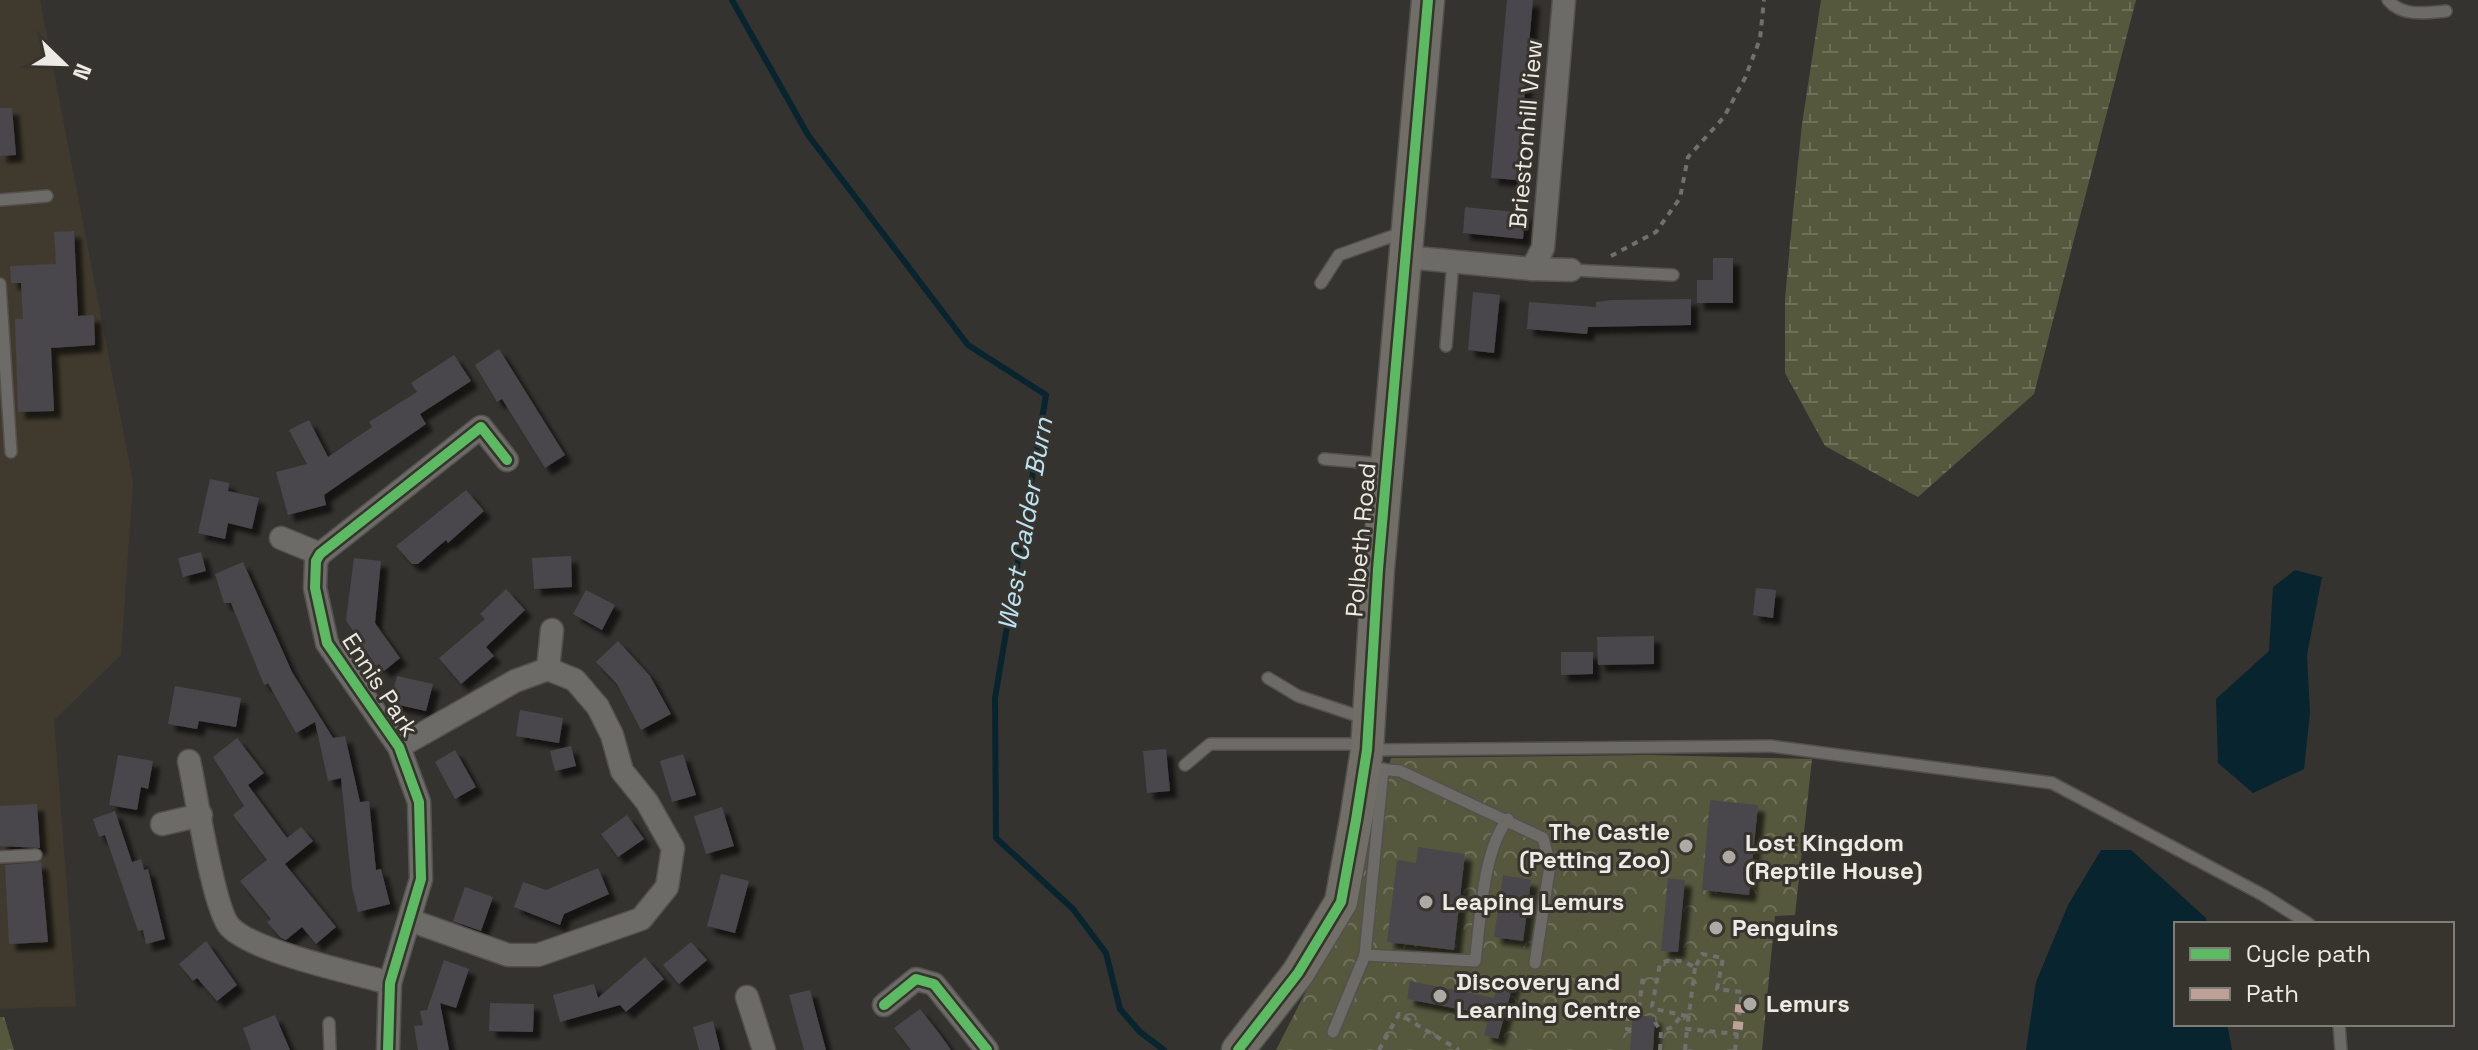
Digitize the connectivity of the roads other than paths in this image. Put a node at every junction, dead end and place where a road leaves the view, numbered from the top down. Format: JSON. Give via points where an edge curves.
{"nodes":[{"id":1,"x":1428,"y":0,"type":"edge"},
{"id":2,"x":1564,"y":0,"type":"edge"},
{"id":3,"x":2388,"y":0,"type":"edge"},
{"id":4,"x":2446,"y":11,"type":"dead end"},
{"id":5,"x":47,"y":196,"type":"dead end"},
{"id":6,"x":0,"y":200,"type":"edge"},
{"id":7,"x":1407,"y":244,"type":"junction"},
{"id":8,"x":1453,"y":262,"type":"junction"},
{"id":9,"x":1532,"y":269,"type":"junction"},
{"id":10,"x":1580,"y":271,"type":"joint"},
{"id":11,"x":1673,"y":275,"type":"dead end"},
{"id":12,"x":1321,"y":283,"type":"dead end"},
{"id":13,"x":0,"y":284,"type":"edge"},
{"id":14,"x":1446,"y":346,"type":"dead end"},
{"id":15,"x":11,"y":452,"type":"dead end"},
{"id":16,"x":1324,"y":459,"type":"dead end"},
{"id":17,"x":507,"y":460,"type":"dead end"},
{"id":18,"x":1388,"y":465,"type":"junction"},
{"id":19,"x":281,"y":538,"type":"dead end"},
{"id":20,"x":320,"y":554,"type":"junction"},
{"id":21,"x":552,"y":630,"type":"dead end"},
{"id":22,"x":548,"y":669,"type":"junction"},
{"id":23,"x":1268,"y":678,"type":"dead end"},
{"id":24,"x":399,"y":747,"type":"junction"},
{"id":25,"x":1370,"y":750,"type":"junction"},
{"id":26,"x":189,"y":761,"type":"dead end"},
{"id":27,"x":1185,"y":765,"type":"dead end"},
{"id":28,"x":201,"y":815,"type":"junction"},
{"id":29,"x":1508,"y":819,"type":"junction"},
{"id":30,"x":162,"y":824,"type":"dead end"},
{"id":31,"x":36,"y":855,"type":"dead end"},
{"id":32,"x":0,"y":857,"type":"edge"},
{"id":33,"x":412,"y":921,"type":"junction"},
{"id":34,"x":2306,"y":922,"type":"edge"},
{"id":35,"x":1365,"y":955,"type":"junction"},
{"id":36,"x":1535,"y":963,"type":"dead end"},
{"id":37,"x":390,"y":983,"type":"junction"},
{"id":38,"x":747,"y":997,"type":"dead end"},
{"id":39,"x":884,"y":1005,"type":"dead end"},
{"id":40,"x":329,"y":1023,"type":"dead end"},
{"id":41,"x":2339,"y":1026,"type":"edge"},
{"id":42,"x":1333,"y":1032,"type":"dead end"},
{"id":43,"x":330,"y":1050,"type":"edge"},
{"id":44,"x":388,"y":1050,"type":"edge"},
{"id":45,"x":764,"y":1050,"type":"edge"},
{"id":46,"x":987,"y":1050,"type":"edge"},
{"id":47,"x":1238,"y":1050,"type":"edge"},
{"id":48,"x":2341,"y":1050,"type":"edge"}],
"edges":[{"from":1,"to":7,"type":"street","name":"Polbeth Road"},
{"from":2,"to":9,"type":"street","name":"Briestonhill View","via":[[1543,248]]},
{"from":3,"to":4,"type":"lane","via":[[2415,14]]},
{"from":5,"to":6,"type":"lane"},
{"from":7,"to":8,"type":"street"},
{"from":7,"to":12,"type":"lane","via":[[1339,255]]},
{"from":7,"to":18,"type":"street","name":"Polbeth Road"},
{"from":8,"to":9,"type":"street"},
{"from":8,"to":14,"type":"lane"},
{"from":9,"to":10,"type":"street"},
{"from":10,"to":11,"type":"lane"},
{"from":13,"to":15,"type":"lane"},
{"from":16,"to":18,"type":"lane"},
{"from":17,"to":20,"type":"street","via":[[481,427]]},
{"from":18,"to":25,"type":"street","name":"Polbeth Road"},
{"from":19,"to":20,"type":"street"},
{"from":20,"to":24,"type":"street","name":"Ennis Park","via":[[315,588],[327,643]]},
{"from":21,"to":22,"type":"street"},
{"from":22,"to":24,"type":"street","name":"Ennis Park","via":[[515,681]]},
{"from":22,"to":33,"type":"street","via":[[575,680],[598,707],[622,771],[673,848],[667,887],[641,919],[538,955],[508,955]]},
{"from":23,"to":25,"type":"lane"},
{"from":24,"to":33,"type":"street","name":"Ennis Park","via":[[419,802],[421,879]]},
{"from":25,"to":27,"type":"lane","via":[[1210,744]]},
{"from":25,"to":29,"type":"lane","via":[[1400,771]]},
{"from":25,"to":34,"type":"lane","via":[[1770,746],[2052,783]]},
{"from":25,"to":35,"type":"lane"},
{"from":25,"to":47,"type":"street","name":"Polbeth Road","via":[[1341,902],[1298,973]]},
{"from":26,"to":28,"type":"street"},
{"from":28,"to":30,"type":"street"},
{"from":28,"to":37,"type":"street","via":[[218,900],[229,926],[259,944]]},
{"from":29,"to":35,"type":"lane","via":[[1491,853],[1475,961]]},
{"from":29,"to":36,"type":"lane","via":[[1543,838],[1548,851]]},
{"from":31,"to":32,"type":"lane"},
{"from":33,"to":37,"type":"street","name":"Ennis Park"},
{"from":35,"to":42,"type":"lane"},
{"from":37,"to":44,"type":"street","name":"Ennis Park"},
{"from":38,"to":45,"type":"street"},
{"from":39,"to":46,"type":"street","via":[[916,979],[934,984]]},
{"from":40,"to":43,"type":"lane"},
{"from":41,"to":48,"type":"lane"}]}
